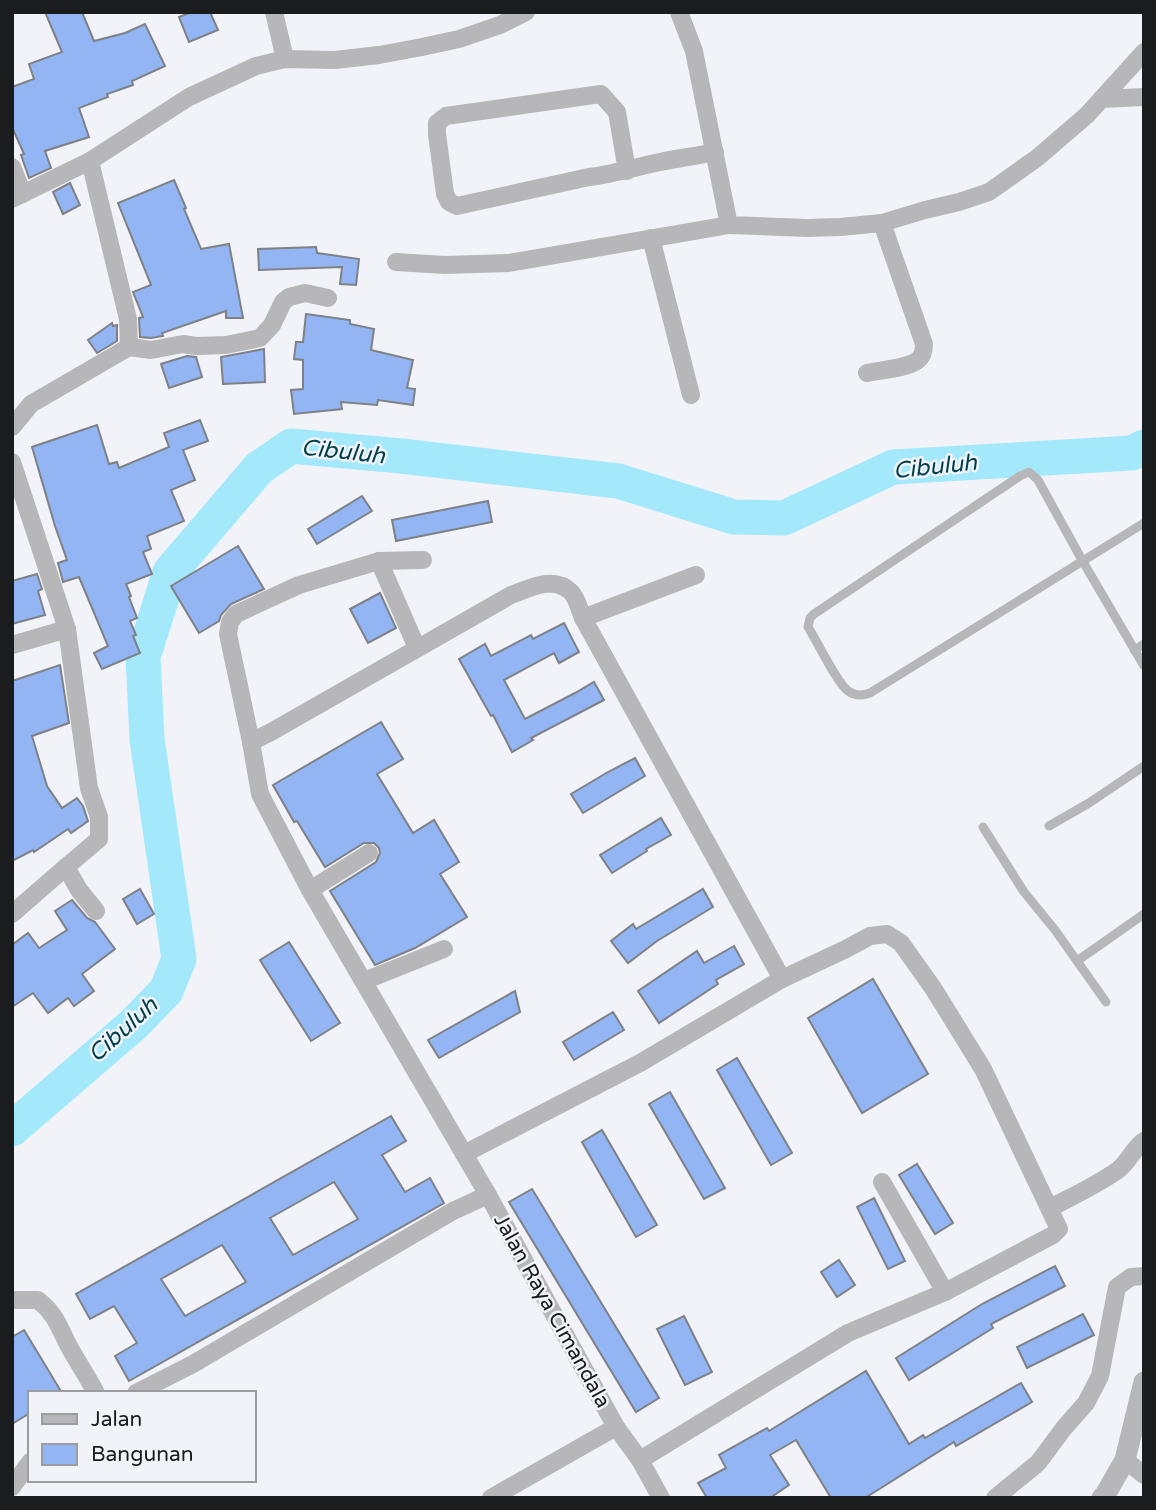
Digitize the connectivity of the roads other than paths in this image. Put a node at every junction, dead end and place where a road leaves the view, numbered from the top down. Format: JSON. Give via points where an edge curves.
{"nodes":[{"id":1,"x":274,"y":12,"type":"edge"},
{"id":2,"x":526,"y":12,"type":"edge"},
{"id":3,"x":679,"y":12,"type":"edge"},
{"id":4,"x":1144,"y":52,"type":"edge"},
{"id":5,"x":285,"y":59,"type":"junction"},
{"id":6,"x":1144,"y":97,"type":"edge"},
{"id":7,"x":1102,"y":99,"type":"junction"},
{"id":8,"x":715,"y":152,"type":"junction"},
{"id":9,"x":90,"y":161,"type":"junction"},
{"id":10,"x":12,"y":167,"type":"edge"},
{"id":11,"x":627,"y":171,"type":"junction"},
{"id":12,"x":17,"y":197,"type":"edge"},
{"id":13,"x":882,"y":223,"type":"junction"},
{"id":14,"x":729,"y":225,"type":"junction"},
{"id":15,"x":651,"y":238,"type":"junction"},
{"id":16,"x":396,"y":262,"type":"dead end"},
{"id":17,"x":328,"y":299,"type":"dead end"},
{"id":18,"x":129,"y":347,"type":"junction"},
{"id":19,"x":867,"y":373,"type":"dead end"},
{"id":20,"x":691,"y":395,"type":"dead end"},
{"id":21,"x":12,"y":428,"type":"edge"},
{"id":22,"x":12,"y":462,"type":"edge"},
{"id":23,"x":1144,"y":523,"type":"edge"},
{"id":24,"x":423,"y":559,"type":"dead end"},
{"id":25,"x":1082,"y":560,"type":"junction"},
{"id":26,"x":379,"y":561,"type":"junction"},
{"id":27,"x":696,"y":575,"type":"dead end"},
{"id":28,"x":583,"y":618,"type":"junction"},
{"id":29,"x":67,"y":629,"type":"junction"},
{"id":30,"x":1144,"y":644,"type":"edge"},
{"id":31,"x":12,"y":645,"type":"edge"},
{"id":32,"x":416,"y":648,"type":"junction"},
{"id":33,"x":1134,"y":650,"type":"junction"},
{"id":34,"x":1144,"y":666,"type":"edge"},
{"id":35,"x":251,"y":742,"type":"junction"},
{"id":36,"x":1144,"y":766,"type":"edge"},
{"id":37,"x":1049,"y":826,"type":"dead end"},
{"id":38,"x":983,"y":827,"type":"dead end"},
{"id":39,"x":369,"y":853,"type":"dead end"},
{"id":40,"x":66,"y":867,"type":"junction"},
{"id":41,"x":310,"y":890,"type":"junction"},
{"id":42,"x":96,"y":911,"type":"dead end"},
{"id":43,"x":12,"y":914,"type":"edge"},
{"id":44,"x":1144,"y":914,"type":"edge"},
{"id":45,"x":444,"y":949,"type":"dead end"},
{"id":46,"x":1077,"y":961,"type":"junction"},
{"id":47,"x":782,"y":979,"type":"junction"},
{"id":48,"x":364,"y":981,"type":"junction"},
{"id":49,"x":1106,"y":1002,"type":"dead end"},
{"id":50,"x":1144,"y":1142,"type":"edge"},
{"id":51,"x":464,"y":1154,"type":"junction"},
{"id":52,"x":882,"y":1182,"type":"dead end"},
{"id":53,"x":488,"y":1195,"type":"junction"},
{"id":54,"x":1050,"y":1208,"type":"junction"},
{"id":55,"x":1144,"y":1276,"type":"edge"},
{"id":56,"x":945,"y":1292,"type":"junction"},
{"id":57,"x":12,"y":1300,"type":"edge"},
{"id":58,"x":1144,"y":1382,"type":"edge"},
{"id":59,"x":95,"y":1391,"type":"edge"},
{"id":60,"x":140,"y":1391,"type":"edge"},
{"id":61,"x":1141,"y":1407,"type":"edge"},
{"id":62,"x":617,"y":1427,"type":"junction"},
{"id":63,"x":640,"y":1460,"type":"junction"},
{"id":64,"x":1125,"y":1460,"type":"junction"},
{"id":65,"x":28,"y":1465,"type":"edge"},
{"id":66,"x":1144,"y":1475,"type":"edge"},
{"id":67,"x":12,"y":1487,"type":"edge"},
{"id":68,"x":491,"y":1498,"type":"edge"},
{"id":69,"x":661,"y":1498,"type":"edge"},
{"id":70,"x":995,"y":1498,"type":"edge"},
{"id":71,"x":1102,"y":1498,"type":"edge"}],
"edges":[{"from":1,"to":5,"type":"street"},
{"from":2,"to":5,"type":"street","via":[[459,39],[422,47],[335,60]]},
{"from":3,"to":8,"type":"street","via":[[694,51]]},
{"from":4,"to":7,"type":"street"},
{"from":5,"to":9,"type":"street","via":[[256,66],[189,97]]},
{"from":6,"to":7,"type":"street"},
{"from":7,"to":13,"type":"street","via":[[1037,158],[989,192]]},
{"from":8,"to":11,"type":"street"},
{"from":8,"to":14,"type":"street"},
{"from":9,"to":12,"type":"street"},
{"from":9,"to":18,"type":"street","via":[[128,319]]},
{"from":10,"to":12,"type":"street"},
{"from":11,"to":11,"type":"street","via":[[457,206],[445,194],[437,123],[446,116],[601,94],[617,112]]},
{"from":13,"to":14,"type":"street","via":[[806,228]]},
{"from":13,"to":19,"type":"street","via":[[925,344],[924,352],[911,364]]},
{"from":14,"to":15,"type":"street"},
{"from":15,"to":16,"type":"street","via":[[509,263]]},
{"from":15,"to":20,"type":"street"},
{"from":17,"to":18,"type":"street","via":[[305,293],[289,297],[260,338],[226,345]]},
{"from":18,"to":21,"type":"street","via":[[30,404]]},
{"from":22,"to":29,"type":"street"},
{"from":23,"to":25,"type":"lane"},
{"from":24,"to":26,"type":"street"},
{"from":25,"to":25,"type":"lane","via":[[1038,480],[1029,472],[814,614],[808,627],[842,685],[864,695]]},
{"from":25,"to":33,"type":"lane"},
{"from":26,"to":32,"type":"street"},
{"from":26,"to":35,"type":"street","name":"Jalan Raya Cimandala","via":[[299,585],[236,614],[230,622],[228,634]]},
{"from":27,"to":28,"type":"street"},
{"from":28,"to":32,"type":"street","via":[[572,593],[558,584],[542,583]]},
{"from":28,"to":47,"type":"street"},
{"from":29,"to":31,"type":"street"},
{"from":29,"to":40,"type":"street","via":[[99,839]]},
{"from":30,"to":33,"type":"lane"},
{"from":32,"to":35,"type":"street"},
{"from":33,"to":34,"type":"lane"},
{"from":35,"to":41,"type":"street","name":"Jalan Raya Cimandala","via":[[260,794]]},
{"from":36,"to":37,"type":"lane"},
{"from":38,"to":46,"type":"lane","via":[[1024,892]]},
{"from":39,"to":41,"type":"street"},
{"from":40,"to":42,"type":"street"},
{"from":40,"to":43,"type":"street"},
{"from":41,"to":48,"type":"street","name":"Jalan Raya Cimandala"},
{"from":44,"to":46,"type":"lane"},
{"from":45,"to":48,"type":"street"},
{"from":46,"to":49,"type":"lane"},
{"from":47,"to":51,"type":"street","via":[[639,1063]]},
{"from":47,"to":54,"type":"street","via":[[870,936],[887,934],[901,943],[984,1069]]},
{"from":48,"to":51,"type":"street","name":"Jalan Raya Cimandala"},
{"from":50,"to":54,"type":"street","via":[[1121,1168]]},
{"from":51,"to":53,"type":"street","name":"Jalan Raya Cimandala"},
{"from":52,"to":56,"type":"street"},
{"from":53,"to":60,"type":"street"},
{"from":53,"to":62,"type":"street","name":"Jalan Raya Cimandala"},
{"from":54,"to":56,"type":"street","via":[[1059,1229],[1053,1235]]},
{"from":55,"to":70,"type":"street","via":[[1131,1277],[1117,1287],[1100,1376],[1086,1403],[1038,1463]]},
{"from":56,"to":63,"type":"street","via":[[848,1333]]},
{"from":57,"to":59,"type":"street","via":[[38,1300],[47,1307]]},
{"from":58,"to":61,"type":"street"},
{"from":61,"to":64,"type":"street"},
{"from":62,"to":63,"type":"street","name":"Jalan Raya Cimandala"},
{"from":62,"to":68,"type":"street","name":"Jalan Raya Cimandala"},
{"from":63,"to":69,"type":"street","name":"Jalan Raya Cimandala"},
{"from":64,"to":66,"type":"street"},
{"from":64,"to":71,"type":"street"},
{"from":65,"to":67,"type":"street"}]}
